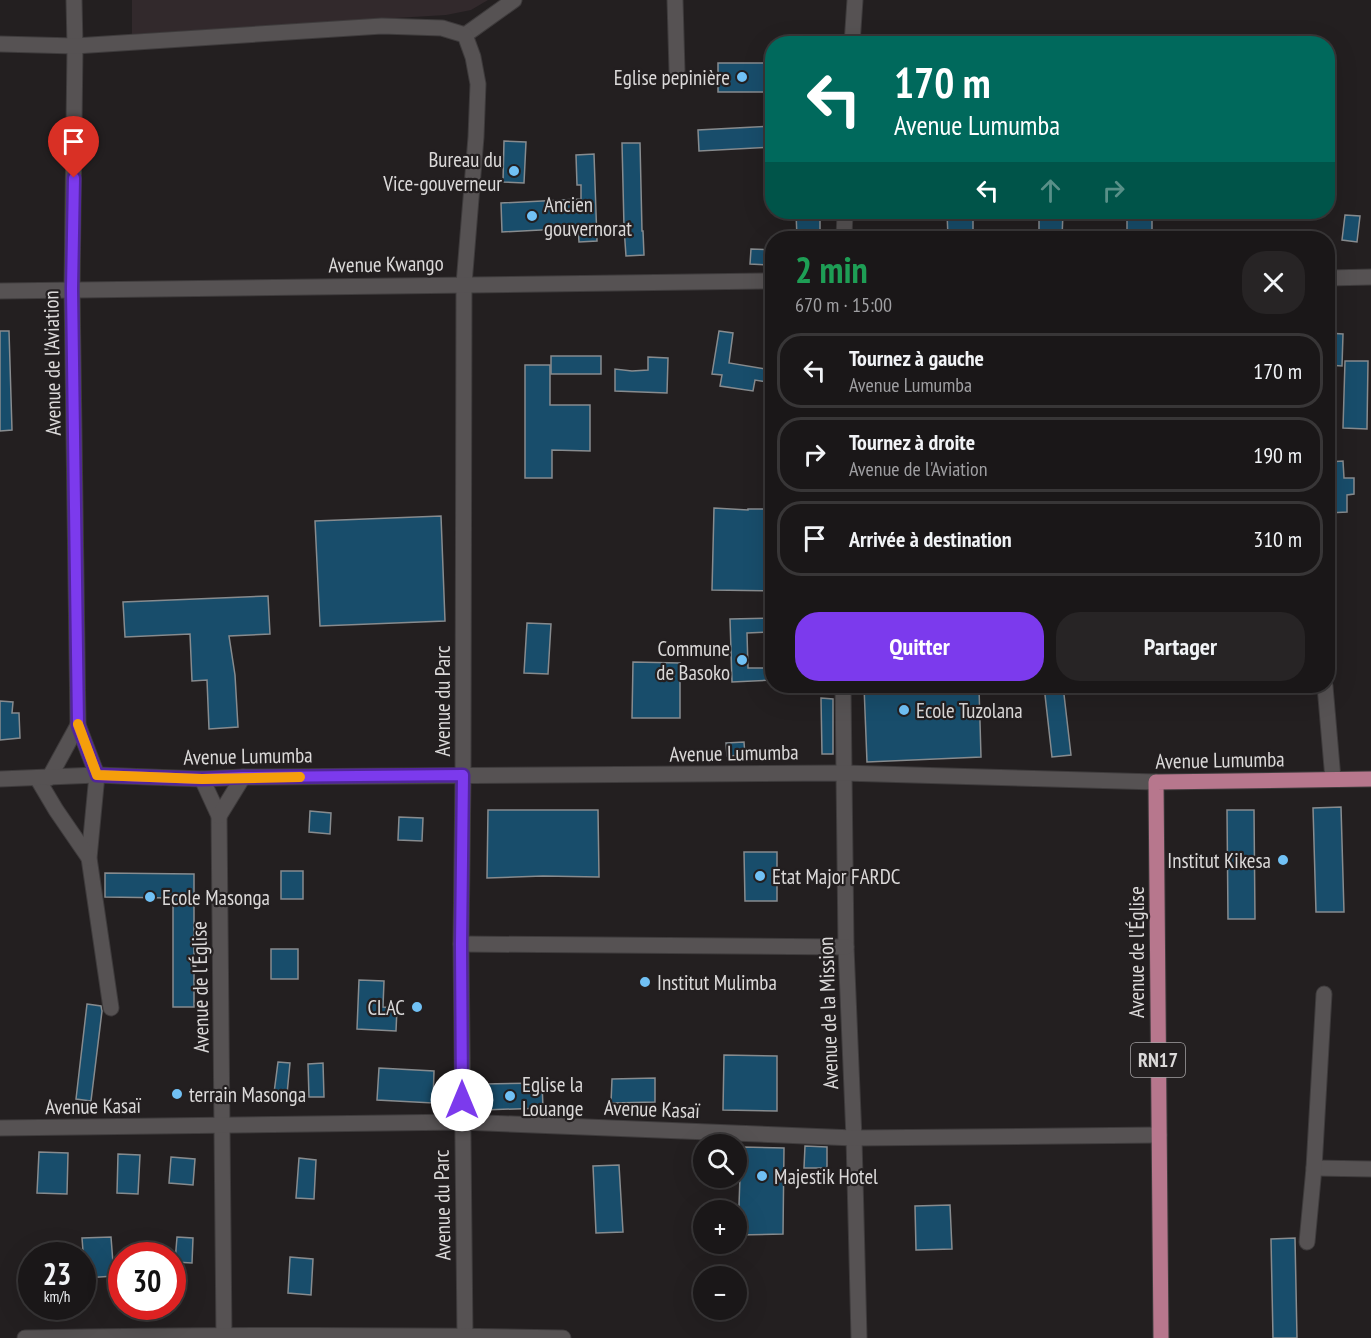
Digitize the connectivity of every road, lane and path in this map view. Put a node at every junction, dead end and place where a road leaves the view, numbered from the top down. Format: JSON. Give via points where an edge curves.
{"nodes":[{"id":1,"x":74,"y":0,"type":"edge"},
{"id":2,"x":514,"y":0,"type":"edge"},
{"id":3,"x":675,"y":0,"type":"edge"},
{"id":4,"x":855,"y":0,"type":"edge"},
{"id":5,"x":465,"y":35,"type":"junction"},
{"id":6,"x":853,"y":36,"type":"edge"},
{"id":7,"x":0,"y":44,"type":"edge"},
{"id":8,"x":75,"y":46,"type":"junction"},
{"id":9,"x":677,"y":71,"type":"dead end"},
{"id":10,"x":1371,"y":277,"type":"edge"},
{"id":11,"x":1335,"y":278,"type":"edge"},
{"id":12,"x":765,"y":281,"type":"edge"},
{"id":13,"x":464,"y":284,"type":"junction"},
{"id":14,"x":72,"y":289,"type":"junction"},
{"id":15,"x":0,"y":291,"type":"edge"},
{"id":16,"x":843,"y":693,"type":"edge"},
{"id":17,"x":1326,"y":693,"type":"edge"},
{"id":18,"x":78,"y":725,"type":"junction"},
{"id":19,"x":843,"y":773,"type":"junction"},
{"id":20,"x":97,"y":775,"type":"junction"},
{"id":21,"x":463,"y":775,"type":"junction"},
{"id":22,"x":243,"y":777,"type":"junction"},
{"id":23,"x":43,"y":778,"type":"junction"},
{"id":24,"x":0,"y":779,"type":"edge"},
{"id":25,"x":202,"y":779,"type":"junction"},
{"id":26,"x":1333,"y":779,"type":"junction"},
{"id":27,"x":1371,"y":779,"type":"edge"},
{"id":28,"x":1156,"y":782,"type":"junction"},
{"id":29,"x":219,"y":816,"type":"junction"},
{"id":30,"x":89,"y":858,"type":"junction"},
{"id":31,"x":461,"y":944,"type":"junction"},
{"id":32,"x":846,"y":947,"type":"junction"},
{"id":33,"x":1324,"y":994,"type":"dead end"},
{"id":34,"x":111,"y":1008,"type":"dead end"},
{"id":35,"x":462,"y":1122,"type":"junction"},
{"id":36,"x":222,"y":1126,"type":"junction"},
{"id":37,"x":0,"y":1128,"type":"edge"},
{"id":38,"x":1159,"y":1135,"type":"junction"},
{"id":39,"x":854,"y":1138,"type":"junction"},
{"id":40,"x":1314,"y":1168,"type":"junction"},
{"id":41,"x":1371,"y":1169,"type":"edge"},
{"id":42,"x":1307,"y":1242,"type":"dead end"},
{"id":43,"x":224,"y":1336,"type":"edge"},
{"id":44,"x":465,"y":1337,"type":"edge"},
{"id":45,"x":25,"y":1338,"type":"edge"},
{"id":46,"x":563,"y":1338,"type":"edge"},
{"id":47,"x":859,"y":1338,"type":"edge"},
{"id":48,"x":1161,"y":1338,"type":"edge"}],
"edges":[{"from":1,"to":8,"type":"street","name":"Avenue de l'Aviation"},
{"from":2,"to":5,"type":"street"},
{"from":3,"to":9,"type":"street"},
{"from":4,"to":6,"type":"street"},
{"from":5,"to":8,"type":"street","via":[[442,28],[382,26]]},
{"from":5,"to":13,"type":"street","name":"Avenue du Parc","via":[[478,84]]},
{"from":7,"to":8,"type":"street"},
{"from":8,"to":14,"type":"street","name":"Avenue de l'Aviation"},
{"from":10,"to":11,"type":"street"},
{"from":12,"to":13,"type":"street","name":"Avenue Kwango"},
{"from":13,"to":14,"type":"street","name":"Avenue Kwango"},
{"from":13,"to":21,"type":"street","name":"Avenue du Parc"},
{"from":14,"to":15,"type":"street","name":"Avenue Kwango"},
{"from":14,"to":18,"type":"street","name":"Avenue de l'Aviation"},
{"from":16,"to":19,"type":"street","name":"Avenue de la Mission"},
{"from":17,"to":26,"type":"street"},
{"from":18,"to":20,"type":"street","name":"Avenue de l'Aviation"},
{"from":18,"to":23,"type":"street","name":"Avenue de l'Aviation"},
{"from":19,"to":21,"type":"street","name":"Avenue Lumumba"},
{"from":19,"to":28,"type":"street","name":"Avenue Lumumba"},
{"from":19,"to":32,"type":"street","name":"Avenue de la Mission"},
{"from":20,"to":23,"type":"street","name":"Avenue Lumumba"},
{"from":20,"to":25,"type":"street","name":"Avenue Lumumba"},
{"from":20,"to":30,"type":"street"},
{"from":21,"to":22,"type":"street","name":"Avenue Lumumba"},
{"from":21,"to":31,"type":"street","name":"Avenue du Parc"},
{"from":22,"to":25,"type":"street","name":"Avenue Lumumba"},
{"from":22,"to":29,"type":"street"},
{"from":23,"to":24,"type":"street"},
{"from":23,"to":30,"type":"street","via":[[56,810]]},
{"from":25,"to":29,"type":"street"},
{"from":26,"to":27,"type":"main road","name":"Avenue Lumumba"},
{"from":26,"to":28,"type":"main road","name":"Avenue Lumumba"},
{"from":28,"to":38,"type":"main road","name":"Avenue de l'Église","number":"RN17"},
{"from":29,"to":36,"type":"street","name":"Avenue de l'Église"},
{"from":30,"to":34,"type":"street"},
{"from":31,"to":32,"type":"street"},
{"from":31,"to":35,"type":"street","name":"Avenue du Parc"},
{"from":32,"to":39,"type":"street","name":"Avenue de la Mission"},
{"from":33,"to":40,"type":"street"},
{"from":35,"to":36,"type":"street","name":"Avenue Kasaï"},
{"from":35,"to":39,"type":"street","name":"Avenue Kasaï"},
{"from":35,"to":44,"type":"street","name":"Avenue du Parc"},
{"from":36,"to":37,"type":"street","name":"Avenue Kasaï"},
{"from":36,"to":43,"type":"street","name":"Avenue de l'Église"},
{"from":38,"to":39,"type":"street","name":"Avenue Kasaï"},
{"from":38,"to":48,"type":"main road","name":"Avenue de l'Église","number":"RN17"},
{"from":39,"to":47,"type":"street","name":"Avenue de la Mission"},
{"from":40,"to":41,"type":"street"},
{"from":40,"to":42,"type":"street"},
{"from":43,"to":44,"type":"street"},
{"from":43,"to":45,"type":"street"},
{"from":44,"to":46,"type":"street"}]}
